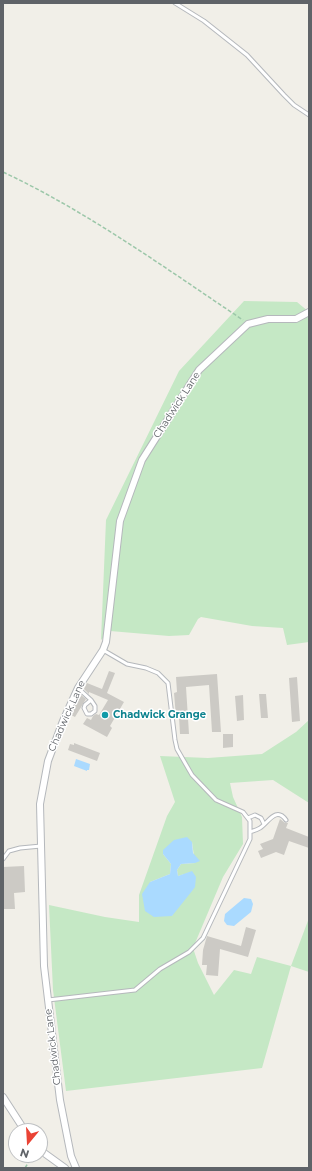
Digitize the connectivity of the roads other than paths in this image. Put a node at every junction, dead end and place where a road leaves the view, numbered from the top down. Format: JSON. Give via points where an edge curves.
{"nodes":[{"id":1,"x":176,"y":3,"type":"edge"},
{"id":2,"x":309,"y":115,"type":"edge"},
{"id":3,"x":309,"y":312,"type":"edge"},
{"id":4,"x":103,"y":650,"type":"junction"},
{"id":5,"x":78,"y":688,"type":"junction"},
{"id":6,"x":91,"y":700,"type":"junction"},
{"id":7,"x":248,"y":818,"type":"junction"},
{"id":8,"x":286,"y":820,"type":"dead end"},
{"id":9,"x":264,"y":824,"type":"junction"},
{"id":10,"x":250,"y":832,"type":"junction"},
{"id":11,"x":41,"y":846,"type":"junction"},
{"id":12,"x":3,"y":859,"type":"edge"},
{"id":13,"x":48,"y":1000,"type":"junction"},
{"id":14,"x":3,"y":1097,"type":"edge"},
{"id":15,"x":20,"y":1123,"type":"edge"},
{"id":16,"x":48,"y":1156,"type":"edge"},
{"id":17,"x":71,"y":1156,"type":"junction"},
{"id":18,"x":58,"y":1163,"type":"junction"},
{"id":19,"x":65,"y":1168,"type":"edge"},
{"id":20,"x":76,"y":1168,"type":"edge"}],
"edges":[{"from":1,"to":2,"type":"lane","via":[[204,21],[247,55],[294,105]]},
{"from":3,"to":4,"type":"street","name":"Chadwick Lane","via":[[296,319],[268,319],[248,324],[199,370],[142,460],[120,521]]},
{"from":4,"to":5,"type":"street","name":"Chadwick Lane"},
{"from":4,"to":7,"type":"lane","via":[[127,664],[158,673],[168,683],[177,749],[192,775],[216,800],[243,812]]},
{"from":5,"to":6,"type":"lane"},
{"from":5,"to":11,"type":"street","name":"Chadwick Lane","via":[[48,761],[40,804]]},
{"from":6,"to":6,"type":"lane","via":[[84,708],[87,714],[95,711]]},
{"from":7,"to":9,"type":"lane","via":[[255,815],[261,818]]},
{"from":7,"to":10,"type":"lane"},
{"from":8,"to":9,"type":"lane","via":[[279,815],[273,816]]},
{"from":9,"to":10,"type":"lane"},
{"from":10,"to":13,"type":"lane","via":[[250,839],[203,938],[189,952],[160,969],[135,990]]},
{"from":11,"to":12,"type":"lane","via":[[9,851]]},
{"from":11,"to":13,"type":"street","name":"Chadwick Lane","via":[[44,966]]},
{"from":13,"to":17,"type":"street","name":"Chadwick Lane","via":[[60,1100]]},
{"from":14,"to":15,"type":"street"},
{"from":16,"to":18,"type":"street"},
{"from":17,"to":18,"type":"street"},
{"from":17,"to":20,"type":"street","name":"Chadwick Lane"},
{"from":18,"to":19,"type":"street"}]}
